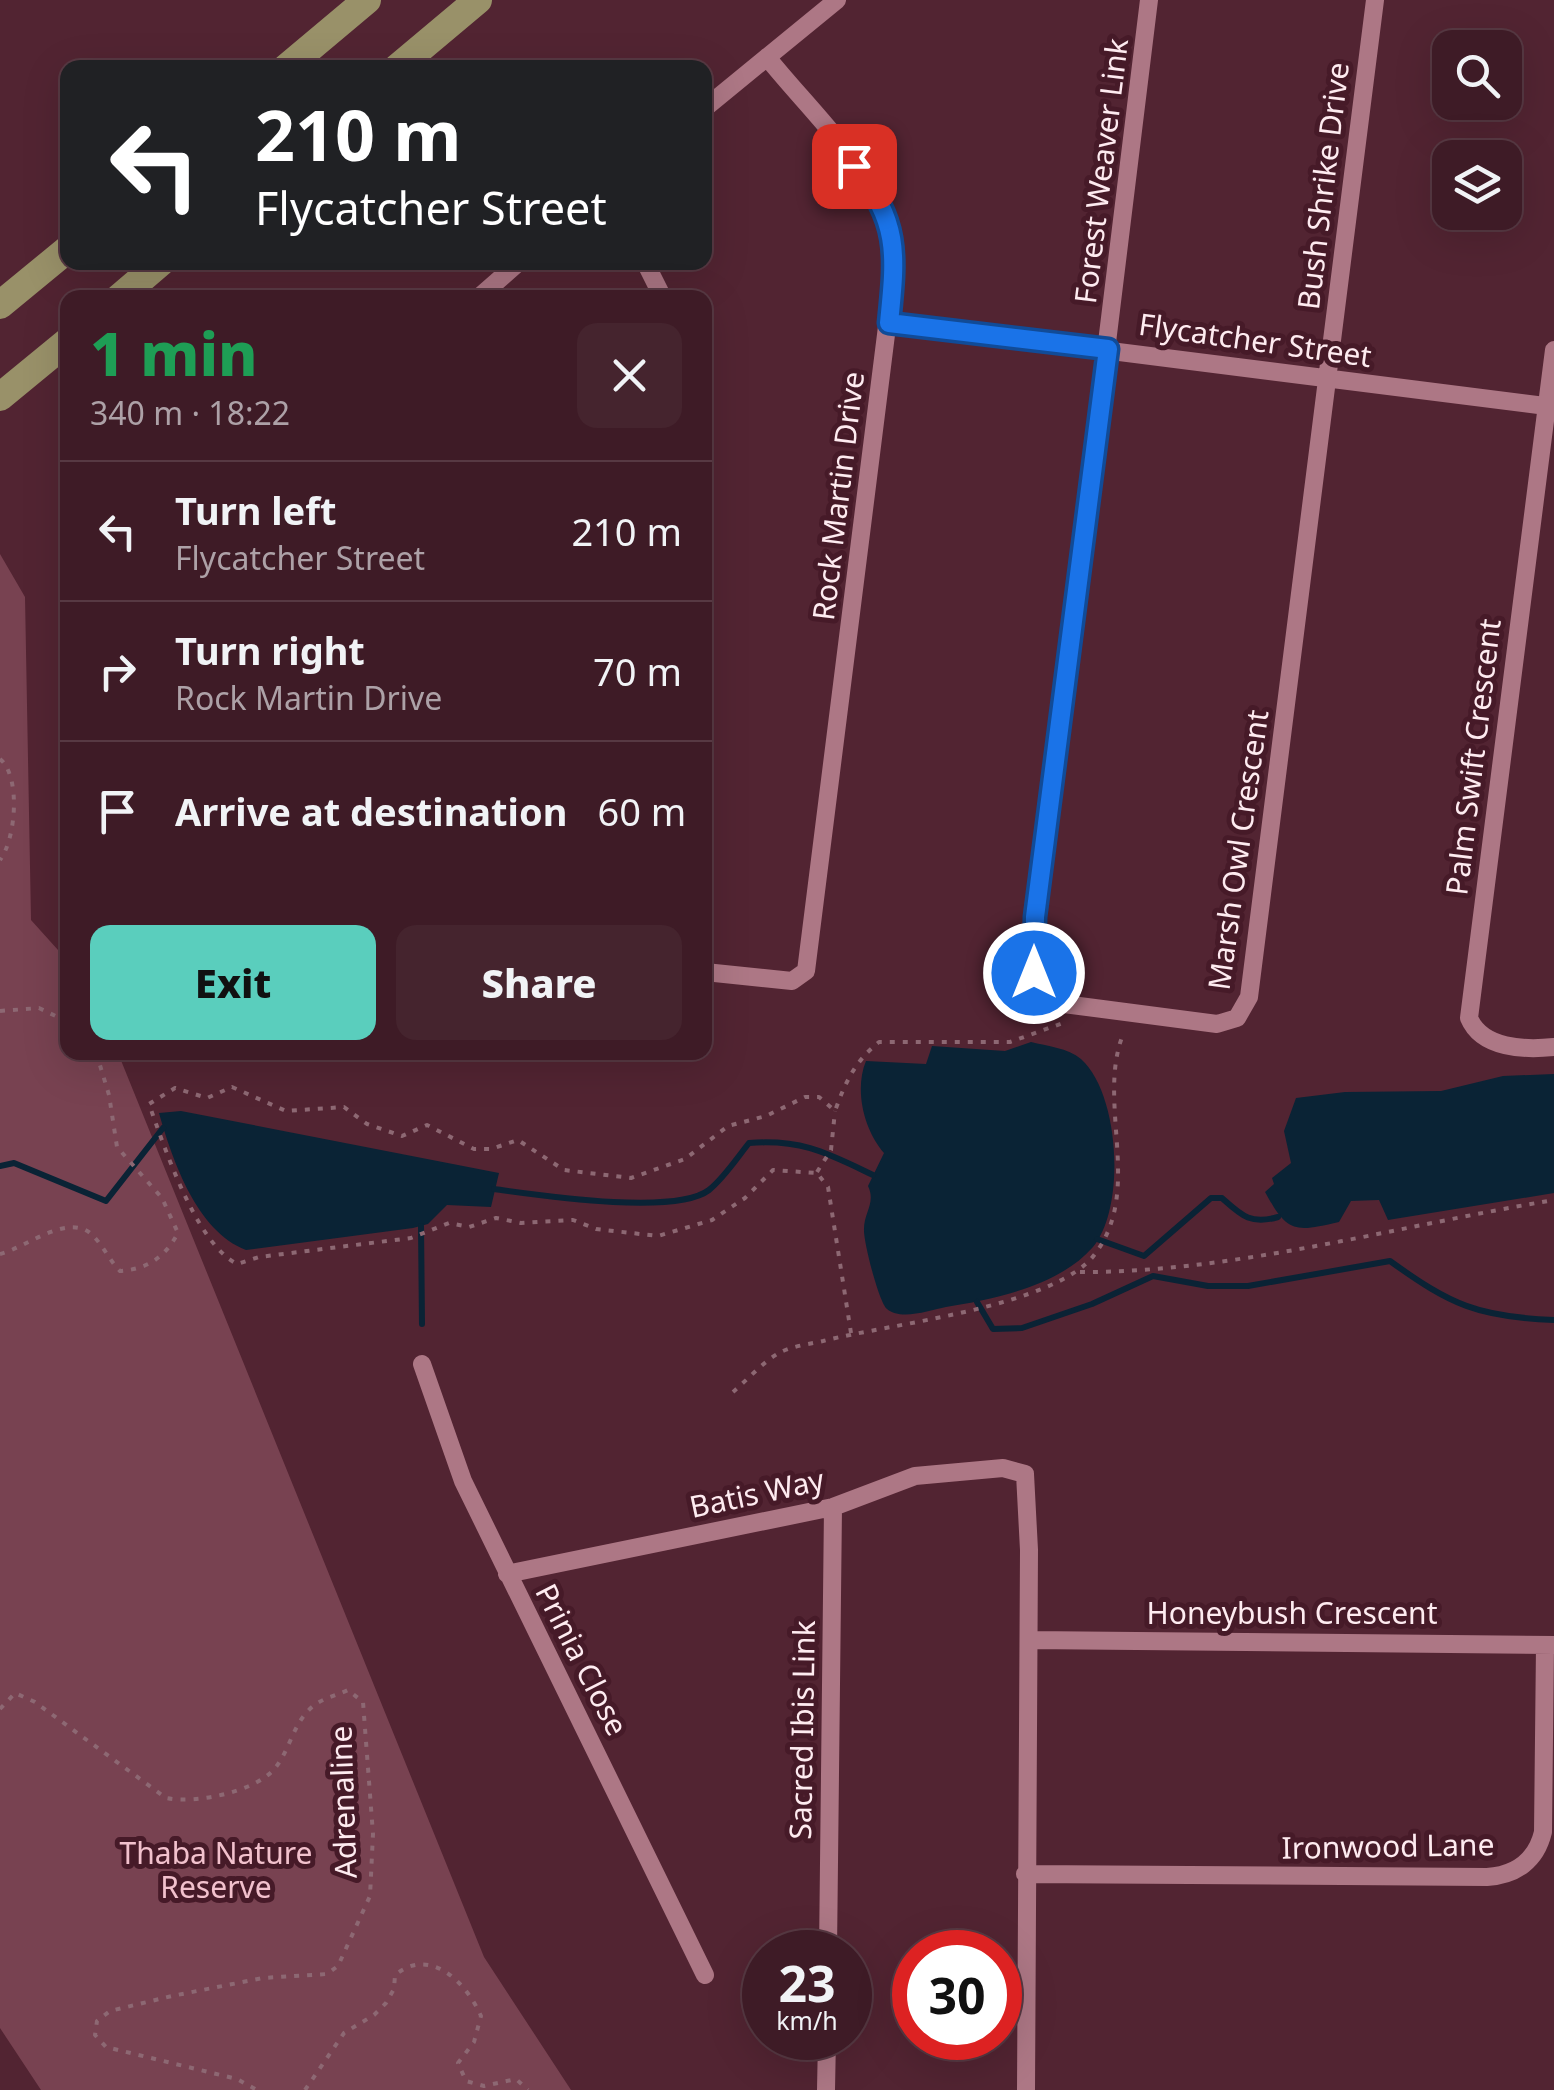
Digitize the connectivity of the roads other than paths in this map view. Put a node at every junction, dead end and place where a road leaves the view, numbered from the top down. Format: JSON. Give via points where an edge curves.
{"nodes":[{"id":1,"x":367,"y":0,"type":"edge"},
{"id":2,"x":478,"y":0,"type":"edge"},
{"id":3,"x":837,"y":0,"type":"edge"},
{"id":4,"x":1149,"y":0,"type":"edge"},
{"id":5,"x":1375,"y":0,"type":"edge"},
{"id":6,"x":767,"y":57,"type":"junction"},
{"id":7,"x":296,"y":60,"type":"edge"},
{"id":8,"x":407,"y":60,"type":"edge"},
{"id":9,"x":712,"y":102,"type":"edge"},
{"id":10,"x":60,"y":256,"type":"edge"},
{"id":11,"x":152,"y":270,"type":"edge"},
{"id":12,"x":510,"y":270,"type":"edge"},
{"id":13,"x":128,"y":290,"type":"edge"},
{"id":14,"x":487,"y":290,"type":"edge"},
{"id":15,"x":0,"y":305,"type":"edge"},
{"id":16,"x":889,"y":323,"type":"junction"},
{"id":17,"x":60,"y":347,"type":"edge"},
{"id":18,"x":1108,"y":349,"type":"junction"},
{"id":19,"x":1554,"y":350,"type":"edge"},
{"id":20,"x":1327,"y":378,"type":"junction"},
{"id":21,"x":0,"y":397,"type":"edge"},
{"id":22,"x":1550,"y":407,"type":"edge"},
{"id":23,"x":712,"y":973,"type":"edge"},
{"id":24,"x":1554,"y":1047,"type":"edge"},
{"id":25,"x":422,"y":1364,"type":"dead end"},
{"id":26,"x":832,"y":1507,"type":"junction"},
{"id":27,"x":507,"y":1574,"type":"junction"},
{"id":28,"x":1030,"y":1640,"type":"junction"},
{"id":29,"x":1549,"y":1645,"type":"edge"},
{"id":30,"x":1025,"y":1874,"type":"junction"},
{"id":31,"x":828,"y":1930,"type":"edge"},
{"id":32,"x":705,"y":1975,"type":"dead end"},
{"id":33,"x":827,"y":2060,"type":"edge"},
{"id":34,"x":826,"y":2090,"type":"edge"},
{"id":35,"x":1026,"y":2090,"type":"edge"}],
"edges":[{"from":1,"to":7,"type":"main road"},
{"from":2,"to":8,"type":"main road"},
{"from":3,"to":6,"type":"street"},
{"from":4,"to":18,"type":"street","name":"Forest Weaver Link"},
{"from":5,"to":20,"type":"street","name":"Bush Shrike Drive"},
{"from":6,"to":9,"type":"street"},
{"from":6,"to":16,"type":"street","name":"Rock Martin Drive","via":[[874,190],[890,221],[895,247]]},
{"from":10,"to":15,"type":"main road"},
{"from":11,"to":13,"type":"main road"},
{"from":12,"to":14,"type":"street"},
{"from":16,"to":18,"type":"street","name":"Flycatcher Street"},
{"from":16,"to":23,"type":"street","name":"Rock Martin Drive","via":[[808,958],[798,979]]},
{"from":17,"to":21,"type":"main road"},
{"from":18,"to":20,"type":"street","name":"Flycatcher Street"},
{"from":18,"to":20,"type":"street","name":"Marsh Owl Crescent","via":[[1032,951],[1034,973],[1046,993],[1083,1008],[1217,1024],[1245,1009]]},
{"from":19,"to":22,"type":"street","name":"Palm Swift Crescent"},
{"from":20,"to":22,"type":"street","name":"Flycatcher Street"},
{"from":22,"to":24,"type":"street","name":"Palm Swift Crescent","via":[[1470,1018],[1490,1041]]},
{"from":25,"to":27,"type":"street","name":"Prinia Close","via":[[463,1481]]},
{"from":26,"to":27,"type":"street","name":"Batis Way"},
{"from":26,"to":28,"type":"street","name":"Batis Way","via":[[915,1476],[1016,1469],[1028,1480]]},
{"from":26,"to":31,"type":"street","name":"Sacred Ibis Link"},
{"from":27,"to":32,"type":"street","name":"Prinia Close"},
{"from":28,"to":29,"type":"street","name":"Honeybush Crescent"},
{"from":28,"to":30,"type":"street"},
{"from":29,"to":30,"type":"street","name":"Ironwood Lane","via":[[1543,1832],[1532,1858],[1511,1872]]},
{"from":30,"to":35,"type":"street"},
{"from":33,"to":34,"type":"street"}]}
